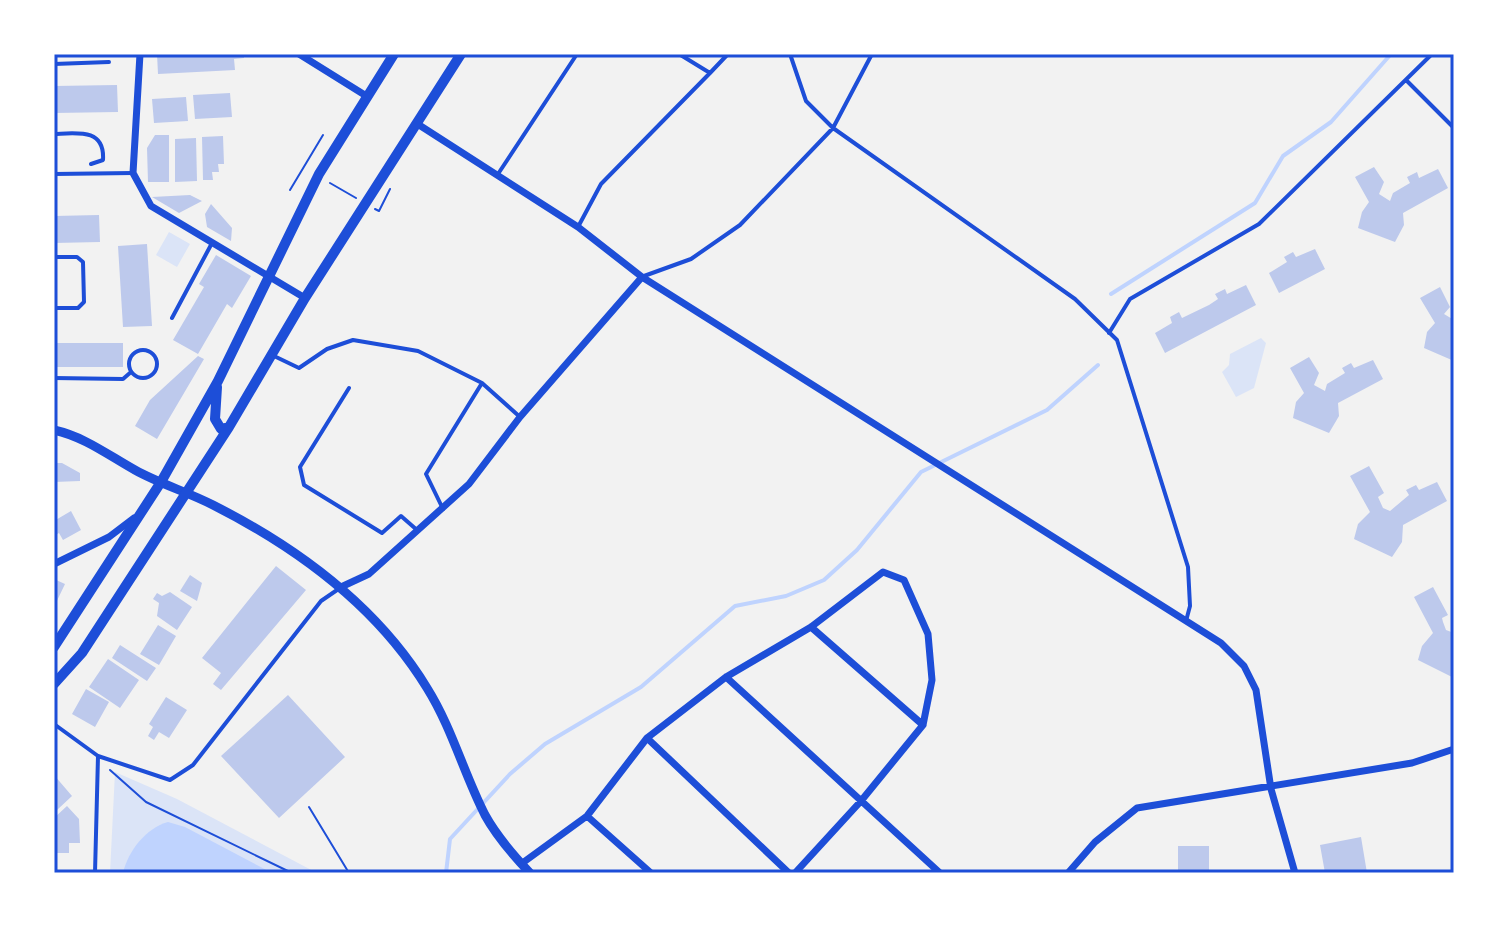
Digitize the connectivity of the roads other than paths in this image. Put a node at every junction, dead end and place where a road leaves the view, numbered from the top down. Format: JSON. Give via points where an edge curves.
{"nodes":[{"id":1,"x":140,"y":54,"type":"edge"},
{"id":2,"x":299,"y":54,"type":"edge"},
{"id":3,"x":394,"y":54,"type":"edge"},
{"id":4,"x":461,"y":54,"type":"edge"},
{"id":5,"x":577,"y":54,"type":"edge"},
{"id":6,"x":679,"y":54,"type":"edge"},
{"id":7,"x":728,"y":54,"type":"edge"},
{"id":8,"x":791,"y":54,"type":"edge"},
{"id":9,"x":872,"y":54,"type":"edge"},
{"id":10,"x":1432,"y":54,"type":"edge"},
{"id":11,"x":109,"y":62,"type":"dead end"},
{"id":12,"x":54,"y":64,"type":"edge"},
{"id":13,"x":710,"y":73,"type":"junction"},
{"id":14,"x":1406,"y":80,"type":"junction"},
{"id":15,"x":368,"y":97,"type":"junction"},
{"id":16,"x":416,"y":123,"type":"junction"},
{"id":17,"x":833,"y":128,"type":"junction"},
{"id":18,"x":1454,"y":128,"type":"edge"},
{"id":19,"x":54,"y":134,"type":"edge"},
{"id":20,"x":91,"y":164,"type":"dead end"},
{"id":21,"x":133,"y":173,"type":"junction"},
{"id":22,"x":54,"y":174,"type":"edge"},
{"id":23,"x":497,"y":176,"type":"junction"},
{"id":24,"x":578,"y":227,"type":"junction"},
{"id":25,"x":214,"y":240,"type":"junction"},
{"id":26,"x":54,"y":257,"type":"edge"},
{"id":27,"x":269,"y":276,"type":"junction"},
{"id":28,"x":642,"y":277,"type":"junction"},
{"id":29,"x":305,"y":298,"type":"junction"},
{"id":30,"x":54,"y":308,"type":"edge"},
{"id":31,"x":172,"y":318,"type":"dead end"},
{"id":32,"x":1109,"y":333,"type":"junction"},
{"id":33,"x":272,"y":355,"type":"junction"},
{"id":34,"x":131,"y":372,"type":"junction"},
{"id":35,"x":54,"y":378,"type":"edge"},
{"id":36,"x":218,"y":381,"type":"junction"},
{"id":37,"x":482,"y":383,"type":"junction"},
{"id":38,"x":349,"y":388,"type":"dead end"},
{"id":39,"x":520,"y":417,"type":"junction"},
{"id":40,"x":229,"y":427,"type":"junction"},
{"id":41,"x":54,"y":430,"type":"edge"},
{"id":42,"x":161,"y":482,"type":"junction"},
{"id":43,"x":186,"y":493,"type":"junction"},
{"id":44,"x":443,"y":509,"type":"junction"},
{"id":45,"x":143,"y":512,"type":"junction"},
{"id":46,"x":417,"y":530,"type":"junction"},
{"id":47,"x":54,"y":564,"type":"edge"},
{"id":48,"x":341,"y":587,"type":"junction"},
{"id":49,"x":1186,"y":621,"type":"junction"},
{"id":50,"x":811,"y":627,"type":"junction"},
{"id":51,"x":54,"y":647,"type":"edge"},
{"id":52,"x":726,"y":677,"type":"junction"},
{"id":53,"x":54,"y":684,"type":"edge"},
{"id":54,"x":54,"y":724,"type":"edge"},
{"id":55,"x":923,"y":725,"type":"junction"},
{"id":56,"x":647,"y":738,"type":"junction"},
{"id":57,"x":1454,"y":749,"type":"edge"},
{"id":58,"x":98,"y":756,"type":"junction"},
{"id":59,"x":1271,"y":789,"type":"junction"},
{"id":60,"x":861,"y":801,"type":"junction"},
{"id":61,"x":587,"y":816,"type":"junction"},
{"id":62,"x":521,"y":864,"type":"junction"},
{"id":63,"x":95,"y":873,"type":"edge"},
{"id":64,"x":530,"y":873,"type":"edge"},
{"id":65,"x":651,"y":873,"type":"edge"},
{"id":66,"x":792,"y":873,"type":"edge"},
{"id":67,"x":940,"y":873,"type":"edge"},
{"id":68,"x":1068,"y":873,"type":"edge"},
{"id":69,"x":1295,"y":873,"type":"edge"}],
"edges":[{"from":1,"to":21,"type":"street"},
{"from":2,"to":15,"type":"street"},
{"from":3,"to":15,"type":"main road"},
{"from":4,"to":16,"type":"main road"},
{"from":5,"to":23,"type":"lane"},
{"from":6,"to":13,"type":"lane"},
{"from":7,"to":13,"type":"lane"},
{"from":8,"to":17,"type":"lane","via":[[806,101]]},
{"from":9,"to":17,"type":"lane"},
{"from":10,"to":14,"type":"lane"},
{"from":11,"to":12,"type":"lane"},
{"from":13,"to":24,"type":"lane","via":[[601,184]]},
{"from":14,"to":18,"type":"lane"},
{"from":14,"to":32,"type":"lane","via":[[1259,224],[1130,299]]},
{"from":15,"to":27,"type":"main road","via":[[319,174]]},
{"from":16,"to":23,"type":"street"},
{"from":16,"to":29,"type":"main road"},
{"from":17,"to":28,"type":"lane","via":[[740,225],[691,259]]},
{"from":17,"to":32,"type":"lane","via":[[1075,299]]},
{"from":19,"to":20,"type":"lane","via":[[88,132],[97,137],[103,160]]},
{"from":21,"to":22,"type":"lane"},
{"from":21,"to":25,"type":"street","via":[[151,206]]},
{"from":23,"to":24,"type":"street"},
{"from":24,"to":28,"type":"street"},
{"from":25,"to":27,"type":"street"},
{"from":25,"to":31,"type":"lane"},
{"from":26,"to":30,"type":"lane","via":[[83,262],[84,302],[78,308]]},
{"from":27,"to":29,"type":"street"},
{"from":27,"to":36,"type":"main road"},
{"from":28,"to":39,"type":"street"},
{"from":28,"to":49,"type":"street"},
{"from":29,"to":33,"type":"main road"},
{"from":32,"to":49,"type":"lane","via":[[1117,340],[1188,567]]},
{"from":33,"to":37,"type":"lane","via":[[299,368],[353,340],[418,351]]},
{"from":33,"to":40,"type":"main road"},
{"from":34,"to":34,"type":"lane","via":[[143,378],[151,375],[154,355],[136,351],[130,358]]},
{"from":34,"to":35,"type":"lane","via":[[123,379]]},
{"from":36,"to":40,"type":"main road","via":[[215,419],[221,429]]},
{"from":36,"to":42,"type":"main road"},
{"from":37,"to":39,"type":"lane"},
{"from":37,"to":44,"type":"lane","via":[[426,474]]},
{"from":38,"to":46,"type":"lane","via":[[300,467],[304,485],[382,533],[401,516]]},
{"from":39,"to":44,"type":"street"},
{"from":40,"to":43,"type":"main road"},
{"from":41,"to":42,"type":"street","via":[[101,448]]},
{"from":42,"to":43,"type":"street"},
{"from":42,"to":45,"type":"main road"},
{"from":43,"to":48,"type":"street","via":[[280,542]]},
{"from":43,"to":53,"type":"main road","via":[[82,653]]},
{"from":44,"to":46,"type":"street"},
{"from":45,"to":47,"type":"street","via":[[109,537]]},
{"from":45,"to":51,"type":"main road"},
{"from":46,"to":48,"type":"street","via":[[369,574]]},
{"from":48,"to":58,"type":"lane","via":[[318,605],[193,765],[170,780]]},
{"from":48,"to":62,"type":"street","via":[[389,634],[429,690],[485,815]]},
{"from":49,"to":59,"type":"street","via":[[1221,643],[1244,666],[1256,690]]},
{"from":50,"to":52,"type":"street"},
{"from":50,"to":55,"type":"street"},
{"from":50,"to":55,"type":"street","via":[[883,572],[904,580],[928,634],[932,680]]},
{"from":52,"to":56,"type":"street"},
{"from":52,"to":60,"type":"street"},
{"from":54,"to":58,"type":"lane"},
{"from":55,"to":60,"type":"street"},
{"from":56,"to":61,"type":"street"},
{"from":56,"to":66,"type":"street"},
{"from":57,"to":59,"type":"street","via":[[1412,763]]},
{"from":58,"to":63,"type":"lane"},
{"from":59,"to":68,"type":"street","via":[[1137,808],[1095,842]]},
{"from":59,"to":69,"type":"street"},
{"from":60,"to":66,"type":"street"},
{"from":60,"to":67,"type":"street"},
{"from":61,"to":62,"type":"street"},
{"from":61,"to":65,"type":"street"},
{"from":62,"to":64,"type":"street"}]}
